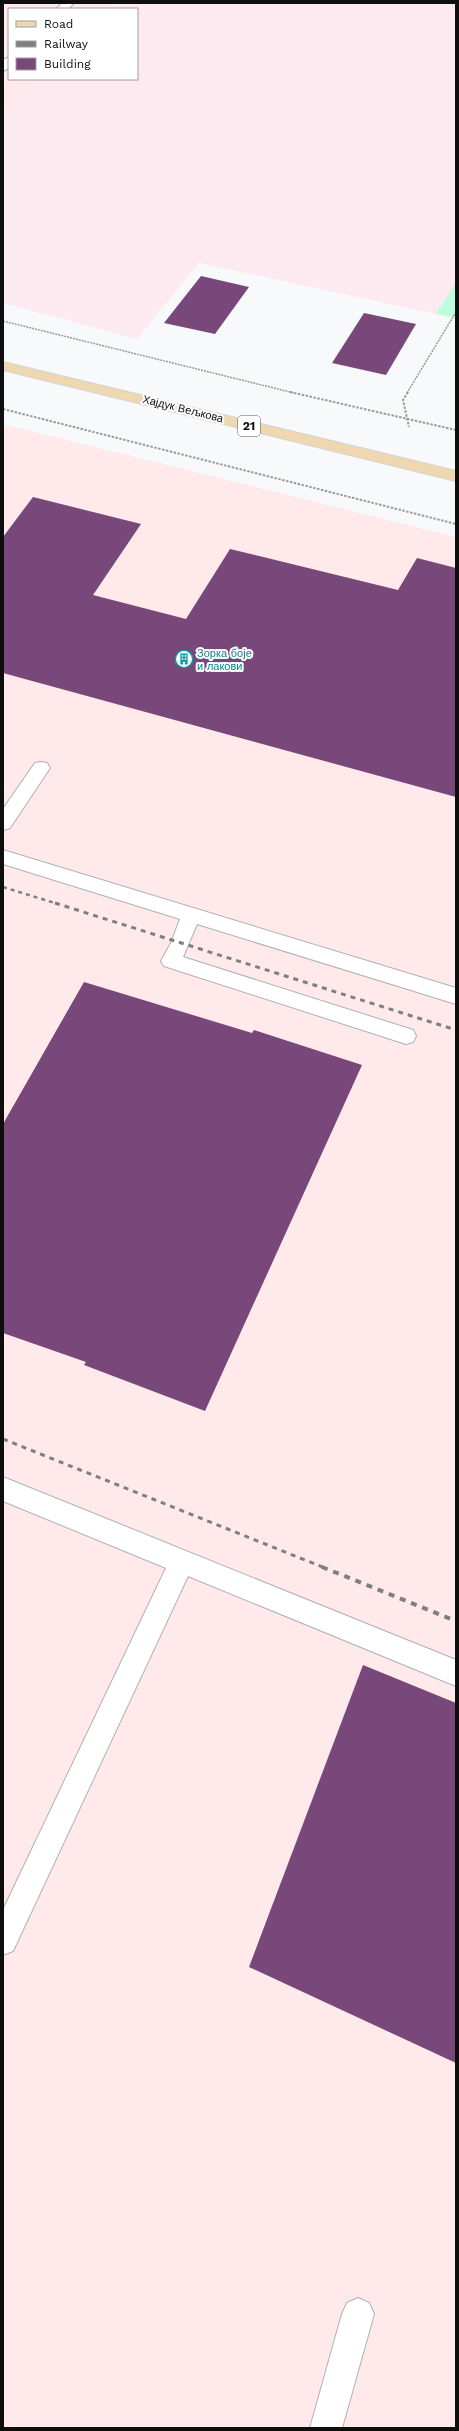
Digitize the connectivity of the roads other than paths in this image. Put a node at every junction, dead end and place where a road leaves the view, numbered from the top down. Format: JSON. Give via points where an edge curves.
{"nodes":[{"id":1,"x":3,"y":366,"type":"edge"},
{"id":2,"x":456,"y":476,"type":"edge"},
{"id":3,"x":41,"y":768,"type":"dead end"},
{"id":4,"x":3,"y":823,"type":"edge"},
{"id":5,"x":3,"y":857,"type":"edge"},
{"id":6,"x":191,"y":914,"type":"junction"},
{"id":7,"x":456,"y":996,"type":"edge"},
{"id":8,"x":406,"y":1036,"type":"dead end"},
{"id":9,"x":3,"y":1488,"type":"edge"},
{"id":10,"x":182,"y":1562,"type":"junction"},
{"id":11,"x":456,"y":1673,"type":"edge"},
{"id":12,"x":3,"y":1942,"type":"edge"},
{"id":13,"x":358,"y":2314,"type":"dead end"},
{"id":14,"x":326,"y":2428,"type":"edge"}],
"edges":[{"from":1,"to":2,"type":"main road","name":"Хајдук Вељкова","number":"21"},
{"from":3,"to":4,"type":"lane"},
{"from":5,"to":6,"type":"lane"},
{"from":6,"to":7,"type":"lane"},
{"from":6,"to":8,"type":"lane","via":[[181,943],[171,961]]},
{"from":9,"to":10,"type":"lane"},
{"from":10,"to":11,"type":"lane"},
{"from":10,"to":12,"type":"lane"},
{"from":13,"to":14,"type":"lane"}]}
